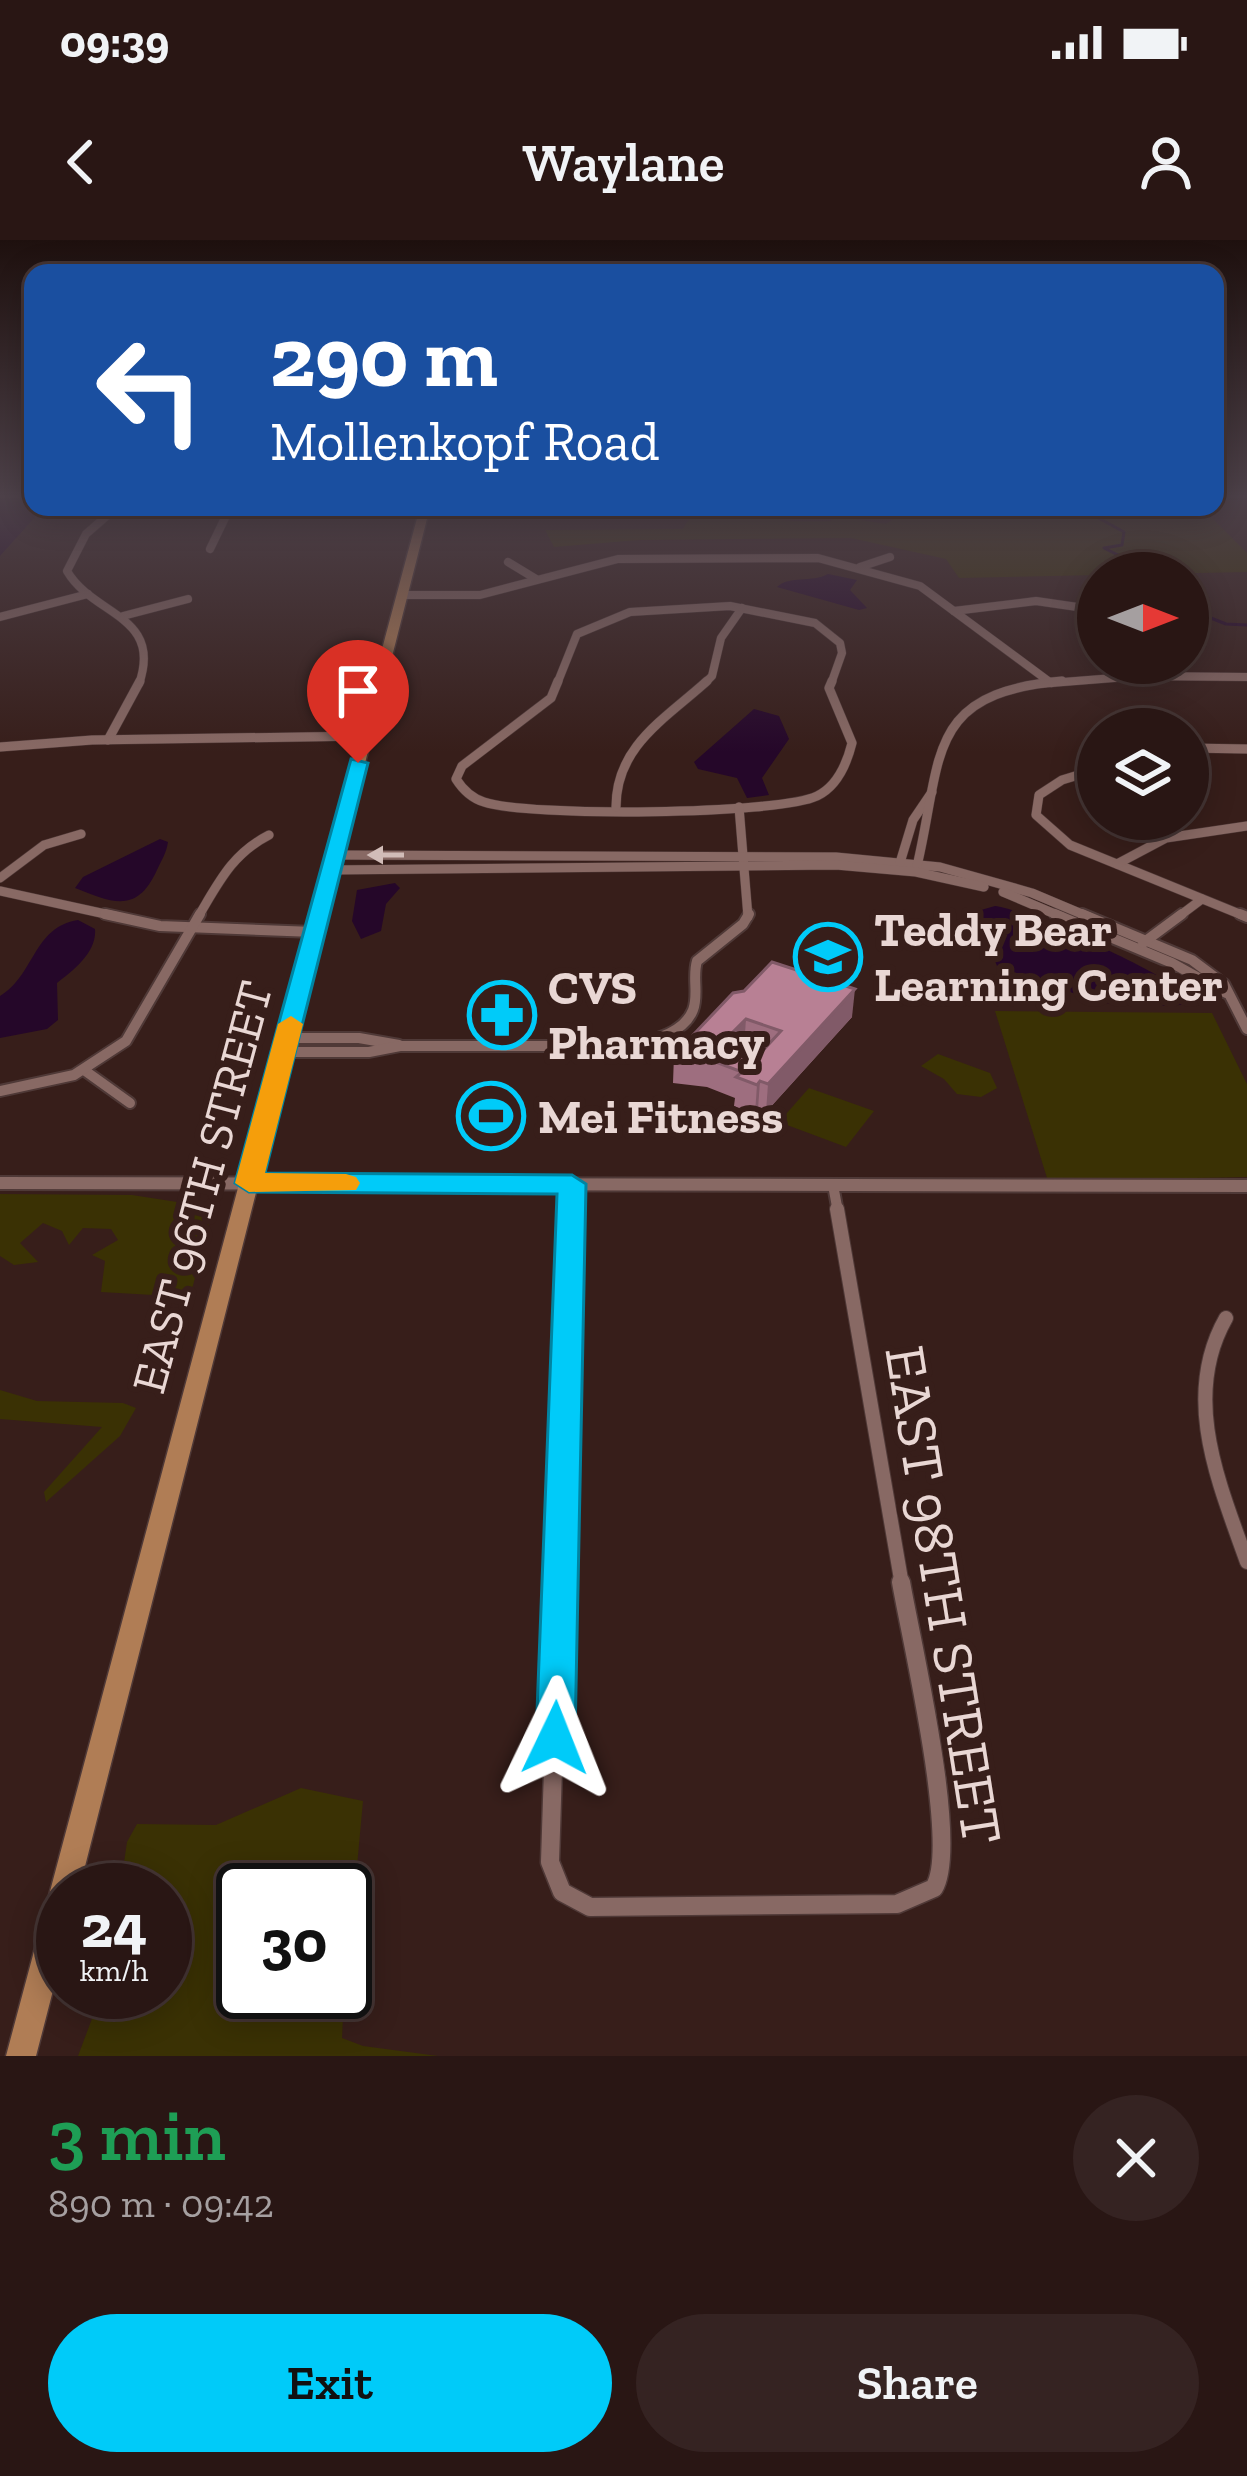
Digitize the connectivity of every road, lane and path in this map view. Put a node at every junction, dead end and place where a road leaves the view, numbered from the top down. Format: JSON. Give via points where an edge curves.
{"nodes":[{"id":1,"x":74,"y":583,"type":"edge"},
{"id":2,"x":405,"y":583,"type":"edge"},
{"id":3,"x":522,"y":583,"type":"edge"},
{"id":4,"x":913,"y":583,"type":"edge"},
{"id":5,"x":88,"y":594,"type":"junction"},
{"id":6,"x":401,"y":598,"type":"junction"},
{"id":7,"x":188,"y":599,"type":"dead end"},
{"id":8,"x":1077,"y":607,"type":"edge"},
{"id":9,"x":742,"y":608,"type":"junction"},
{"id":10,"x":955,"y":611,"type":"junction"},
{"id":11,"x":123,"y":616,"type":"junction"},
{"id":12,"x":0,"y":617,"type":"edge"},
{"id":13,"x":1247,"y":677,"type":"edge"},
{"id":14,"x":1051,"y":683,"type":"junction"},
{"id":15,"x":364,"y":739,"type":"junction"},
{"id":16,"x":109,"y":740,"type":"junction"},
{"id":17,"x":0,"y":747,"type":"edge"},
{"id":18,"x":1209,"y":748,"type":"edge"},
{"id":19,"x":1247,"y":749,"type":"edge"},
{"id":20,"x":1077,"y":777,"type":"edge"},
{"id":21,"x":932,"y":793,"type":"junction"},
{"id":22,"x":616,"y":807,"type":"junction"},
{"id":23,"x":739,"y":807,"type":"junction"},
{"id":24,"x":1247,"y":826,"type":"edge"},
{"id":25,"x":81,"y":834,"type":"dead end"},
{"id":26,"x":269,"y":835,"type":"dead end"},
{"id":27,"x":746,"y":861,"type":"junction"},
{"id":28,"x":332,"y":863,"type":"junction"},
{"id":29,"x":1117,"y":864,"type":"junction"},
{"id":30,"x":899,"y":866,"type":"junction"},
{"id":31,"x":917,"y":868,"type":"junction"},
{"id":32,"x":0,"y":878,"type":"edge"},
{"id":33,"x":0,"y":891,"type":"edge"},
{"id":34,"x":1202,"y":899,"type":"junction"},
{"id":35,"x":1247,"y":917,"type":"edge"},
{"id":36,"x":195,"y":929,"type":"junction"},
{"id":37,"x":314,"y":932,"type":"junction"},
{"id":38,"x":1142,"y":944,"type":"junction"},
{"id":39,"x":1247,"y":1029,"type":"edge"},
{"id":40,"x":285,"y":1045,"type":"junction"},
{"id":41,"x":84,"y":1070,"type":"junction"},
{"id":42,"x":0,"y":1091,"type":"edge"},
{"id":43,"x":130,"y":1102,"type":"dead end"},
{"id":44,"x":0,"y":1183,"type":"edge"},
{"id":45,"x":249,"y":1183,"type":"junction"},
{"id":46,"x":572,"y":1184,"type":"junction"},
{"id":47,"x":832,"y":1185,"type":"junction"},
{"id":48,"x":1247,"y":1186,"type":"edge"},
{"id":49,"x":1226,"y":1318,"type":"dead end"},
{"id":50,"x":1242,"y":1535,"type":"edge"},
{"id":51,"x":1247,"y":1562,"type":"edge"},
{"id":52,"x":72,"y":1863,"type":"edge"},
{"id":53,"x":36,"y":1999,"type":"edge"},
{"id":54,"x":21,"y":2056,"type":"edge"}],
"edges":[{"from":1,"to":5,"type":"street"},
{"from":2,"to":6,"type":"main road","name":"EAST 96TH STREET"},
{"from":3,"to":6,"type":"street","via":[[459,598]]},
{"from":4,"to":10,"type":"street"},
{"from":5,"to":11,"type":"street"},
{"from":5,"to":12,"type":"street"},
{"from":6,"to":15,"type":"main road","name":"EAST 96TH STREET"},
{"from":7,"to":11,"type":"street"},
{"from":8,"to":10,"type":"street","via":[[1025,601]]},
{"from":9,"to":22,"type":"street","via":[[721,638],[712,676],[627,754]]},
{"from":9,"to":22,"type":"street","via":[[653,609],[589,626],[571,641],[551,698],[456,779],[471,797],[494,805]]},
{"from":9,"to":23,"type":"street","via":[[804,620],[836,636],[842,653],[830,692],[852,743],[820,796]]},
{"from":10,"to":14,"type":"street"},
{"from":11,"to":16,"type":"street","via":[[142,635],[148,658]]},
{"from":13,"to":14,"type":"street"},
{"from":14,"to":21,"type":"street","via":[[998,693],[961,711]]},
{"from":15,"to":16,"type":"street"},
{"from":15,"to":28,"type":"main road","name":"EAST 96TH STREET"},
{"from":16,"to":17,"type":"street"},
{"from":18,"to":19,"type":"street"},
{"from":20,"to":29,"type":"street","via":[[1045,790],[1036,815],[1057,838]]},
{"from":21,"to":30,"type":"street","via":[[913,820]]},
{"from":21,"to":31,"type":"street"},
{"from":22,"to":23,"type":"street"},
{"from":23,"to":27,"type":"street"},
{"from":24,"to":29,"type":"street","via":[[1166,838]]},
{"from":25,"to":32,"type":"street","via":[[40,847]]},
{"from":26,"to":36,"type":"street","via":[[236,855]]},
{"from":27,"to":28,"type":"street"},
{"from":27,"to":30,"type":"street"},
{"from":27,"to":40,"type":"street","via":[[746,923],[700,957],[693,1010],[672,1032],[614,1046],[369,1052]]},
{"from":28,"to":37,"type":"main road","name":"EAST 96TH STREET"},
{"from":29,"to":34,"type":"street"},
{"from":30,"to":31,"type":"street"},
{"from":31,"to":38,"type":"street"},
{"from":33,"to":36,"type":"street"},
{"from":34,"to":35,"type":"street"},
{"from":34,"to":38,"type":"street"},
{"from":36,"to":37,"type":"street"},
{"from":36,"to":41,"type":"street","via":[[134,1031]]},
{"from":37,"to":40,"type":"main road","name":"EAST 96TH STREET"},
{"from":38,"to":39,"type":"street","via":[[1226,993]]},
{"from":40,"to":45,"type":"main road","name":"EAST 96TH STREET"},
{"from":41,"to":42,"type":"street"},
{"from":41,"to":43,"type":"street"},
{"from":44,"to":45,"type":"street"},
{"from":45,"to":46,"type":"street"},
{"from":45,"to":52,"type":"main road","name":"EAST 96TH STREET"},
{"from":46,"to":47,"type":"street"},
{"from":46,"to":47,"type":"street","name":"EAST 98TH STREET","via":[[552,1875],[570,1901],[590,1907],[897,1904],[926,1897],[942,1876],[943,1827]]},
{"from":47,"to":48,"type":"street"},
{"from":49,"to":50,"type":"street","via":[[1209,1346],[1205,1423]]},
{"from":50,"to":51,"type":"street"},
{"from":53,"to":54,"type":"main road","name":"EAST 96TH STREET"}]}
